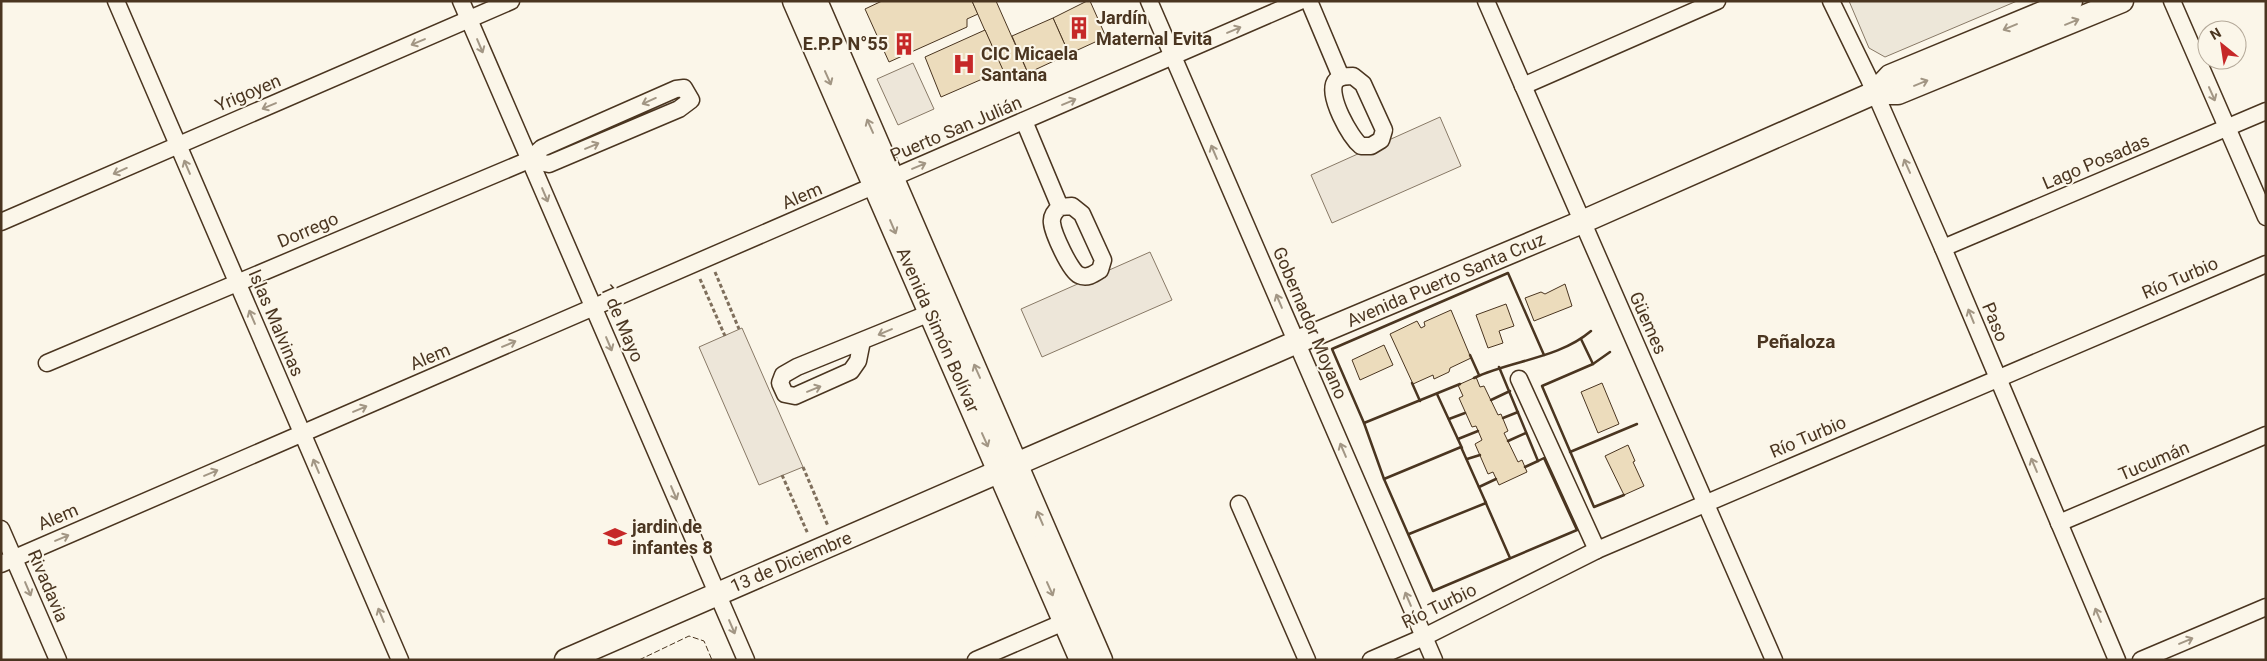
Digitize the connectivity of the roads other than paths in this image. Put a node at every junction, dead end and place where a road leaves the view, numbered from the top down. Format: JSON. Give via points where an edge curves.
{"nodes":[{"id":1,"x":116,"y":1,"type":"edge"},
{"id":2,"x":461,"y":1,"type":"edge"},
{"id":3,"x":511,"y":1,"type":"edge"},
{"id":4,"x":794,"y":1,"type":"edge"},
{"id":5,"x":816,"y":1,"type":"edge"},
{"id":6,"x":1149,"y":1,"type":"edge"},
{"id":7,"x":1300,"y":1,"type":"edge"},
{"id":8,"x":1309,"y":1,"type":"edge"},
{"id":9,"x":1486,"y":1,"type":"edge"},
{"id":10,"x":1717,"y":1,"type":"edge"},
{"id":11,"x":1831,"y":1,"type":"edge"},
{"id":12,"x":2071,"y":1,"type":"edge"},
{"id":13,"x":2122,"y":1,"type":"edge"},
{"id":14,"x":2172,"y":1,"type":"edge"},
{"id":15,"x":469,"y":20,"type":"junction"},
{"id":16,"x":1173,"y":56,"type":"junction"},
{"id":17,"x":1341,"y":77,"type":"dead end"},
{"id":18,"x":1522,"y":86,"type":"junction"},
{"id":19,"x":1874,"y":93,"type":"junction"},
{"id":20,"x":2266,"y":111,"type":"edge"},
{"id":21,"x":1024,"y":121,"type":"junction"},
{"id":22,"x":2227,"y":128,"type":"junction"},
{"id":23,"x":178,"y":146,"type":"junction"},
{"id":24,"x":530,"y":160,"type":"junction"},
{"id":25,"x":884,"y":182,"type":"junction"},
{"id":26,"x":1060,"y":207,"type":"dead end"},
{"id":27,"x":2266,"y":217,"type":"edge"},
{"id":28,"x":1,"y":222,"type":"edge"},
{"id":29,"x":1582,"y":222,"type":"junction"},
{"id":30,"x":1943,"y":248,"type":"junction"},
{"id":31,"x":2266,"y":264,"type":"edge"},
{"id":32,"x":237,"y":282,"type":"junction"},
{"id":33,"x":593,"y":307,"type":"junction"},
{"id":34,"x":930,"y":313,"type":"junction"},
{"id":35,"x":862,"y":341,"type":"junction"},
{"id":36,"x":1297,"y":342,"type":"junction"},
{"id":37,"x":47,"y":363,"type":"dead end"},
{"id":38,"x":1996,"y":378,"type":"junction"},
{"id":39,"x":1519,"y":379,"type":"dead end"},
{"id":40,"x":302,"y":434,"type":"junction"},
{"id":41,"x":2266,"y":435,"type":"edge"},
{"id":42,"x":1008,"y":468,"type":"junction"},
{"id":43,"x":1705,"y":503,"type":"junction"},
{"id":44,"x":1239,"y":504,"type":"dead end"},
{"id":45,"x":2059,"y":523,"type":"junction"},
{"id":46,"x":1,"y":528,"type":"edge"},
{"id":47,"x":1597,"y":550,"type":"junction"},
{"id":48,"x":8,"y":561,"type":"edge"},
{"id":49,"x":718,"y":594,"type":"junction"},
{"id":50,"x":2266,"y":607,"type":"edge"},
{"id":51,"x":1064,"y":622,"type":"junction"},
{"id":52,"x":1424,"y":637,"type":"junction"},
{"id":53,"x":1771,"y":659,"type":"edge"},
{"id":54,"x":58,"y":660,"type":"edge"},
{"id":55,"x":400,"y":660,"type":"edge"},
{"id":56,"x":566,"y":660,"type":"edge"},
{"id":57,"x":746,"y":660,"type":"edge"},
{"id":58,"x":976,"y":660,"type":"edge"},
{"id":59,"x":1081,"y":660,"type":"edge"},
{"id":60,"x":1101,"y":660,"type":"edge"},
{"id":61,"x":1307,"y":660,"type":"edge"},
{"id":62,"x":1371,"y":660,"type":"edge"},
{"id":63,"x":1434,"y":660,"type":"edge"},
{"id":64,"x":2117,"y":660,"type":"edge"},
{"id":65,"x":2141,"y":660,"type":"edge"}],
"edges":[{"from":1,"to":23,"type":"street","name":"Islas Malvinas"},
{"from":2,"to":15,"type":"street","name":"1 de Mayo"},
{"from":3,"to":15,"type":"street","name":"Yrigoyen"},
{"from":4,"to":25,"type":"street","name":"Avenida Simón Bolívar","one_way":true},
{"from":25,"to":5,"type":"street","name":"Avenida Simón Bolívar","one_way":true},
{"from":6,"to":16,"type":"street","name":"Gobernador Moyano"},
{"from":16,"to":7,"type":"street","name":"Puerto San Julián","one_way":true},
{"from":8,"to":17,"type":"street"},
{"from":9,"to":18,"type":"street","name":"Güemes"},
{"from":10,"to":18,"type":"street"},
{"from":11,"to":19,"type":"street","name":"Paso"},
{"from":12,"to":19,"type":"street","name":"Avenida Puerto Santa Cruz","one_way":true,"via":[[1890,76]]},
{"from":19,"to":13,"type":"street","name":"Avenida Puerto Santa Cruz","one_way":true,"via":[[1898,93]]},
{"from":14,"to":22,"type":"street","one_way":true},
{"from":15,"to":23,"type":"street","name":"Yrigoyen","one_way":true},
{"from":15,"to":24,"type":"street","name":"1 de Mayo","one_way":true},
{"from":21,"to":16,"type":"street","name":"Puerto San Julián","one_way":true},
{"from":36,"to":16,"type":"street","name":"Gobernador Moyano","one_way":true},
{"from":18,"to":29,"type":"street","name":"Güemes"},
{"from":19,"to":29,"type":"street","name":"Avenida Puerto Santa Cruz"},
{"from":30,"to":19,"type":"street","name":"Paso","one_way":true},
{"from":20,"to":22,"type":"street","name":"Lago Posadas"},
{"from":25,"to":21,"type":"street","name":"Puerto San Julián","one_way":true},
{"from":21,"to":26,"type":"street"},
{"from":22,"to":27,"type":"street"},
{"from":22,"to":30,"type":"street","name":"Lago Posadas"},
{"from":23,"to":28,"type":"street","name":"Yrigoyen","one_way":true},
{"from":32,"to":23,"type":"street","name":"Islas Malvinas","one_way":true},
{"from":24,"to":24,"type":"street","name":"Dorrego","one_way":true,"via":[[548,164],[679,109],[692,100],[684,88],[676,89],[542,148]]},
{"from":24,"to":32,"type":"street","name":"Dorrego"},
{"from":24,"to":33,"type":"street","name":"1 de Mayo","one_way":true},
{"from":25,"to":33,"type":"street","name":"Alem"},
{"from":25,"to":34,"type":"street","name":"Avenida Simón Bolívar","one_way":true},
{"from":42,"to":25,"type":"street","name":"Avenida Simón Bolívar","one_way":true},
{"from":29,"to":36,"type":"street","name":"Avenida Puerto Santa Cruz"},
{"from":29,"to":43,"type":"street","name":"Güemes"},
{"from":38,"to":30,"type":"street","name":"Paso","one_way":true},
{"from":31,"to":38,"type":"street","name":"Río Turbio"},
{"from":32,"to":37,"type":"street","name":"Dorrego"},
{"from":40,"to":32,"type":"street","name":"Islas Malvinas","one_way":true},
{"from":40,"to":33,"type":"street","name":"Alem","one_way":true},
{"from":33,"to":49,"type":"street","name":"1 de Mayo","one_way":true},
{"from":34,"to":35,"type":"street","one_way":true},
{"from":34,"to":42,"type":"street","name":"Avenida Simón Bolívar","one_way":true},
{"from":35,"to":35,"type":"street","one_way":true,"via":[[797,366],[783,375],[780,383],[784,394],[795,396],[851,372],[858,361]]},
{"from":36,"to":42,"type":"street","name":"Avenida Puerto Santa Cruz"},
{"from":52,"to":36,"type":"street","name":"Gobernador Moyano","one_way":true},
{"from":38,"to":43,"type":"street","name":"Río Turbio"},
{"from":45,"to":38,"type":"street","name":"Paso","one_way":true},
{"from":39,"to":47,"type":"street"},
{"from":48,"to":40,"type":"street","name":"Alem","one_way":true},
{"from":55,"to":40,"type":"street","name":"Islas Malvinas","one_way":true},
{"from":41,"to":45,"type":"street","name":"Tucumán"},
{"from":42,"to":49,"type":"street","name":"13 de Diciembre"},
{"from":42,"to":51,"type":"street","name":"Avenida Simón Bolívar","one_way":true},
{"from":60,"to":42,"type":"street","name":"Avenida Simón Bolívar","one_way":true},
{"from":43,"to":47,"type":"street","name":"Río Turbio"},
{"from":43,"to":53,"type":"street","name":"Güemes"},
{"from":44,"to":61,"type":"street"},
{"from":64,"to":45,"type":"street","name":"Paso","one_way":true},
{"from":46,"to":48,"type":"street","name":"Rivadavia"},
{"from":47,"to":52,"type":"street","name":"Río Turbio"},
{"from":48,"to":54,"type":"street","name":"Rivadavia","one_way":true},
{"from":49,"to":56,"type":"street","name":"13 de Diciembre"},
{"from":49,"to":57,"type":"street","name":"1 de Mayo","one_way":true},
{"from":65,"to":50,"type":"street","one_way":true},
{"from":51,"to":58,"type":"street"},
{"from":51,"to":59,"type":"street","name":"Avenida Simón Bolívar"},
{"from":52,"to":62,"type":"street","name":"Río Turbio"},
{"from":52,"to":63,"type":"street","name":"Gobernador Moyano"}]}
